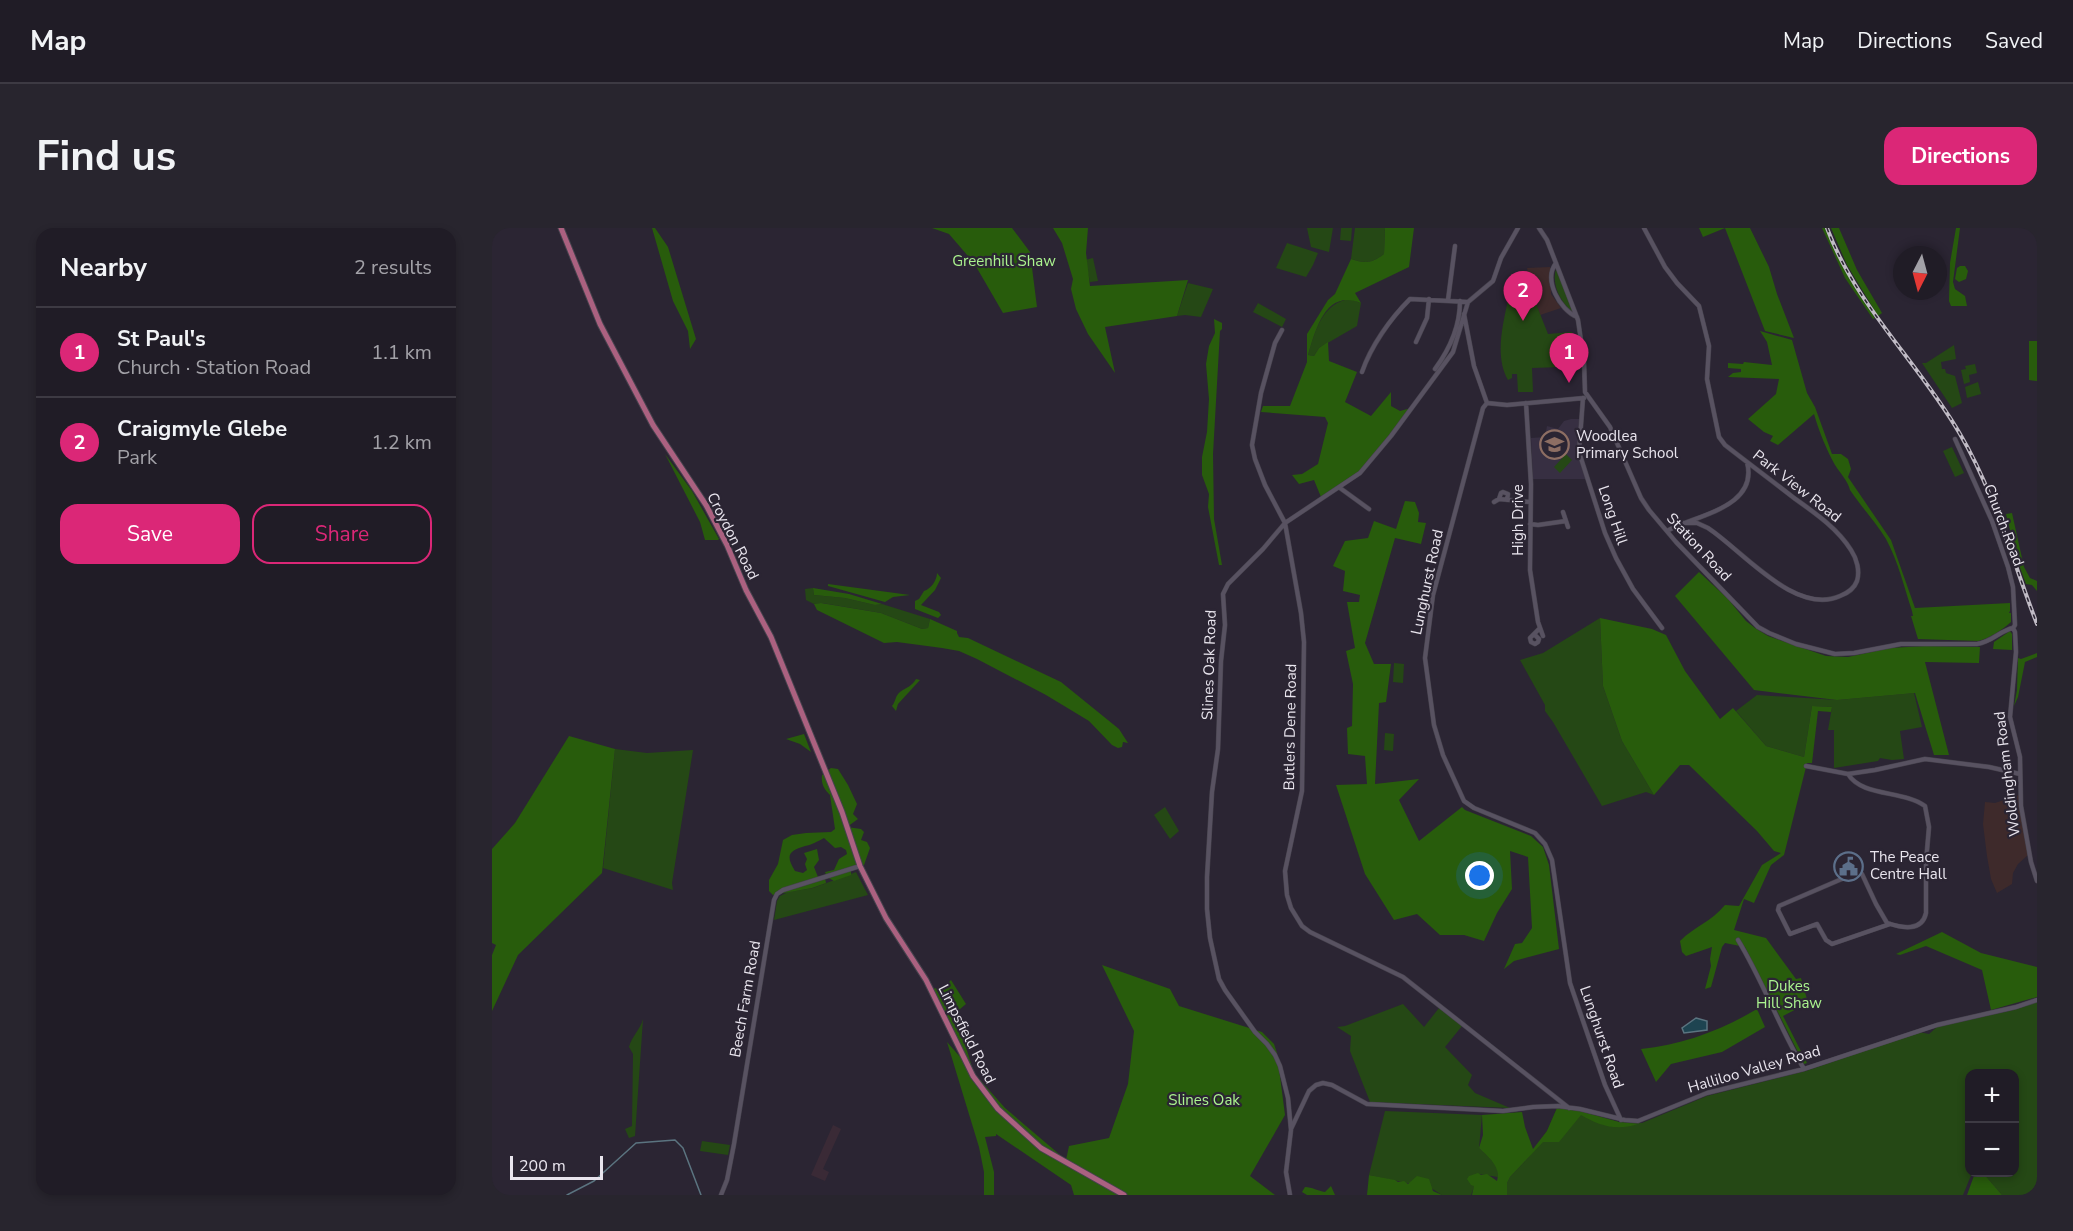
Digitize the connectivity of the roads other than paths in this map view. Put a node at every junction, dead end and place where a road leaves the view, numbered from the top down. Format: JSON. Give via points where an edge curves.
{"nodes":[{"id":1,"x":561,"y":228,"type":"edge"},
{"id":2,"x":1518,"y":228,"type":"edge"},
{"id":3,"x":1539,"y":228,"type":"edge"},
{"id":4,"x":1644,"y":228,"type":"edge"},
{"id":5,"x":1455,"y":246,"type":"dead end"},
{"id":6,"x":1556,"y":264,"type":"junction"},
{"id":7,"x":1429,"y":299,"type":"junction"},
{"id":8,"x":1448,"y":300,"type":"junction"},
{"id":9,"x":1460,"y":301,"type":"junction"},
{"id":10,"x":1468,"y":302,"type":"junction"},
{"id":11,"x":1464,"y":313,"type":"junction"},
{"id":12,"x":1577,"y":317,"type":"junction"},
{"id":13,"x":1282,"y":330,"type":"dead end"},
{"id":14,"x":1416,"y":342,"type":"dead end"},
{"id":15,"x":1435,"y":369,"type":"dead end"},
{"id":16,"x":1362,"y":372,"type":"dead end"},
{"id":17,"x":1585,"y":397,"type":"junction"},
{"id":18,"x":1526,"y":402,"type":"junction"},
{"id":19,"x":1487,"y":403,"type":"junction"},
{"id":20,"x":1955,"y":439,"type":"dead end"},
{"id":21,"x":1747,"y":462,"type":"junction"},
{"id":22,"x":1340,"y":488,"type":"junction"},
{"id":23,"x":1499,"y":499,"type":"junction"},
{"id":24,"x":1507,"y":500,"type":"junction"},
{"id":25,"x":1494,"y":502,"type":"dead end"},
{"id":26,"x":1530,"y":502,"type":"junction"},
{"id":27,"x":1369,"y":509,"type":"dead end"},
{"id":28,"x":1563,"y":512,"type":"dead end"},
{"id":29,"x":1566,"y":521,"type":"junction"},
{"id":30,"x":1681,"y":523,"type":"junction"},
{"id":31,"x":1285,"y":524,"type":"junction"},
{"id":32,"x":1530,"y":524,"type":"junction"},
{"id":33,"x":1568,"y":527,"type":"dead end"},
{"id":34,"x":1667,"y":531,"type":"junction"},
{"id":35,"x":2014,"y":627,"type":"junction"},
{"id":36,"x":1540,"y":628,"type":"junction"},
{"id":37,"x":1662,"y":628,"type":"dead end"},
{"id":38,"x":1535,"y":635,"type":"dead end"},
{"id":39,"x":1543,"y":636,"type":"dead end"},
{"id":40,"x":1806,"y":765,"type":"dead end"},
{"id":41,"x":2020,"y":767,"type":"junction"},
{"id":42,"x":2013,"y":771,"type":"junction"},
{"id":43,"x":1848,"y":774,"type":"junction"},
{"id":44,"x":2021,"y":774,"type":"junction"},
{"id":45,"x":860,"y":866,"type":"junction"},
{"id":46,"x":2037,"y":881,"type":"edge"},
{"id":47,"x":1890,"y":924,"type":"junction"},
{"id":48,"x":1738,"y":940,"type":"dead end"},
{"id":49,"x":2037,"y":1000,"type":"edge"},
{"id":50,"x":1804,"y":1069,"type":"junction"},
{"id":51,"x":1569,"y":1107,"type":"junction"},
{"id":52,"x":1621,"y":1119,"type":"junction"},
{"id":53,"x":1292,"y":1121,"type":"junction"},
{"id":54,"x":721,"y":1195,"type":"edge"},
{"id":55,"x":1124,"y":1195,"type":"edge"},
{"id":56,"x":1290,"y":1195,"type":"edge"}],
"edges":[{"from":1,"to":45,"type":"main road","name":"Croydon Road","via":[[600,324],[653,425],[716,524],[771,637]]},
{"from":2,"to":10,"type":"street","name":"Slines Oak Road","via":[[1493,281]]},
{"from":3,"to":6,"type":"street"},
{"from":4,"to":21,"type":"street","name":"Park View Road","via":[[1665,267],[1699,306],[1709,346],[1707,379],[1718,433],[1725,445]]},
{"from":5,"to":8,"type":"street"},
{"from":6,"to":12,"type":"street"},
{"from":6,"to":12,"type":"street","via":[[1552,272],[1555,294]]},
{"from":7,"to":8,"type":"street"},
{"from":7,"to":14,"type":"street","via":[[1427,318]]},
{"from":7,"to":16,"type":"street","via":[[1408,301],[1384,331]]},
{"from":8,"to":9,"type":"street"},
{"from":9,"to":10,"type":"street"},
{"from":9,"to":15,"type":"street","via":[[1449,349]]},
{"from":10,"to":11,"type":"street","name":"Slines Oak Road"},
{"from":11,"to":19,"type":"street","via":[[1474,366]]},
{"from":11,"to":22,"type":"street","name":"Slines Oak Road","via":[[1453,352],[1366,467]]},
{"from":12,"to":17,"type":"street"},
{"from":13,"to":31,"type":"street","name":"Butlers Dene Road","via":[[1261,393],[1252,445],[1266,487]]},
{"from":17,"to":18,"type":"street"},
{"from":17,"to":34,"type":"street","name":"Station Road","via":[[1610,427],[1636,487]]},
{"from":17,"to":37,"type":"street","name":"Long Hill","via":[[1580,452],[1605,533],[1633,590]]},
{"from":18,"to":19,"type":"street"},
{"from":18,"to":26,"type":"street","name":"High Drive"},
{"from":19,"to":52,"type":"street","name":"Lunghurst Road","via":[[1471,450],[1429,617],[1425,658],[1434,725],[1464,801],[1535,833],[1550,851],[1570,983],[1602,1077]]},
{"from":20,"to":35,"type":"street","name":"Church Road","via":[[2008,567]]},
{"from":21,"to":30,"type":"street","via":[[1748,480],[1739,497]]},
{"from":21,"to":30,"type":"street","name":"Park View Road","via":[[1829,524],[1852,551],[1858,575],[1850,591],[1819,600],[1794,594],[1708,528]]},
{"from":22,"to":27,"type":"street"},
{"from":22,"to":31,"type":"street","name":"Slines Oak Road"},
{"from":23,"to":24,"type":"street"},
{"from":23,"to":24,"type":"street","via":[[1505,492]]},
{"from":23,"to":25,"type":"street"},
{"from":24,"to":26,"type":"street"},
{"from":26,"to":32,"type":"street","name":"High Drive"},
{"from":28,"to":29,"type":"street"},
{"from":29,"to":32,"type":"street"},
{"from":29,"to":33,"type":"street"},
{"from":30,"to":34,"type":"street"},
{"from":31,"to":51,"type":"street","name":"Butlers Dene Road","via":[[1304,642],[1302,792],[1285,871],[1294,914],[1310,932],[1403,977]]},
{"from":31,"to":53,"type":"street","name":"Slines Oak Road","via":[[1223,594],[1225,625],[1207,892],[1210,938],[1219,979],[1275,1055]]},
{"from":32,"to":36,"type":"street","name":"High Drive","via":[[1530,570]]},
{"from":34,"to":35,"type":"street","name":"Station Road","via":[[1758,627],[1796,644],[1842,654],[1901,644],[1980,644]]},
{"from":35,"to":41,"type":"street","name":"Woldingham Road","via":[[2016,662],[2010,711]]},
{"from":36,"to":38,"type":"street"},
{"from":36,"to":39,"type":"street","name":"High Drive"},
{"from":40,"to":43,"type":"street"},
{"from":41,"to":42,"type":"street"},
{"from":41,"to":44,"type":"street","name":"Woldingham Road"},
{"from":42,"to":43,"type":"street","via":[[1925,759]]},
{"from":42,"to":44,"type":"street"},
{"from":43,"to":47,"type":"street","via":[[1863,787],[1913,799],[1926,811],[1926,917],[1911,927]]},
{"from":44,"to":46,"type":"street","name":"Woldingham Road","via":[[2021,806]]},
{"from":45,"to":54,"type":"street","name":"Beech Farm Road","via":[[783,890],[774,900],[729,1172]]},
{"from":45,"to":55,"type":"main road","name":"Limpsfield Road","via":[[886,918],[926,980],[985,1095],[1041,1148]]},
{"from":47,"to":47,"type":"street","via":[[1832,944],[1818,924],[1790,934],[1778,911],[1779,906],[1858,872]]},
{"from":48,"to":50,"type":"street"},
{"from":49,"to":50,"type":"street","name":"Halliloo Valley Road","via":[[1937,1025]]},
{"from":50,"to":52,"type":"street","name":"Halliloo Valley Road","via":[[1707,1093],[1641,1120]]},
{"from":51,"to":52,"type":"street","name":"Halliloo Valley Road"},
{"from":51,"to":53,"type":"street","name":"Halliloo Valley Road","via":[[1503,1111],[1367,1104],[1323,1083],[1309,1092]]},
{"from":53,"to":56,"type":"street","name":"Slines Oak Road","via":[[1286,1172]]}]}
